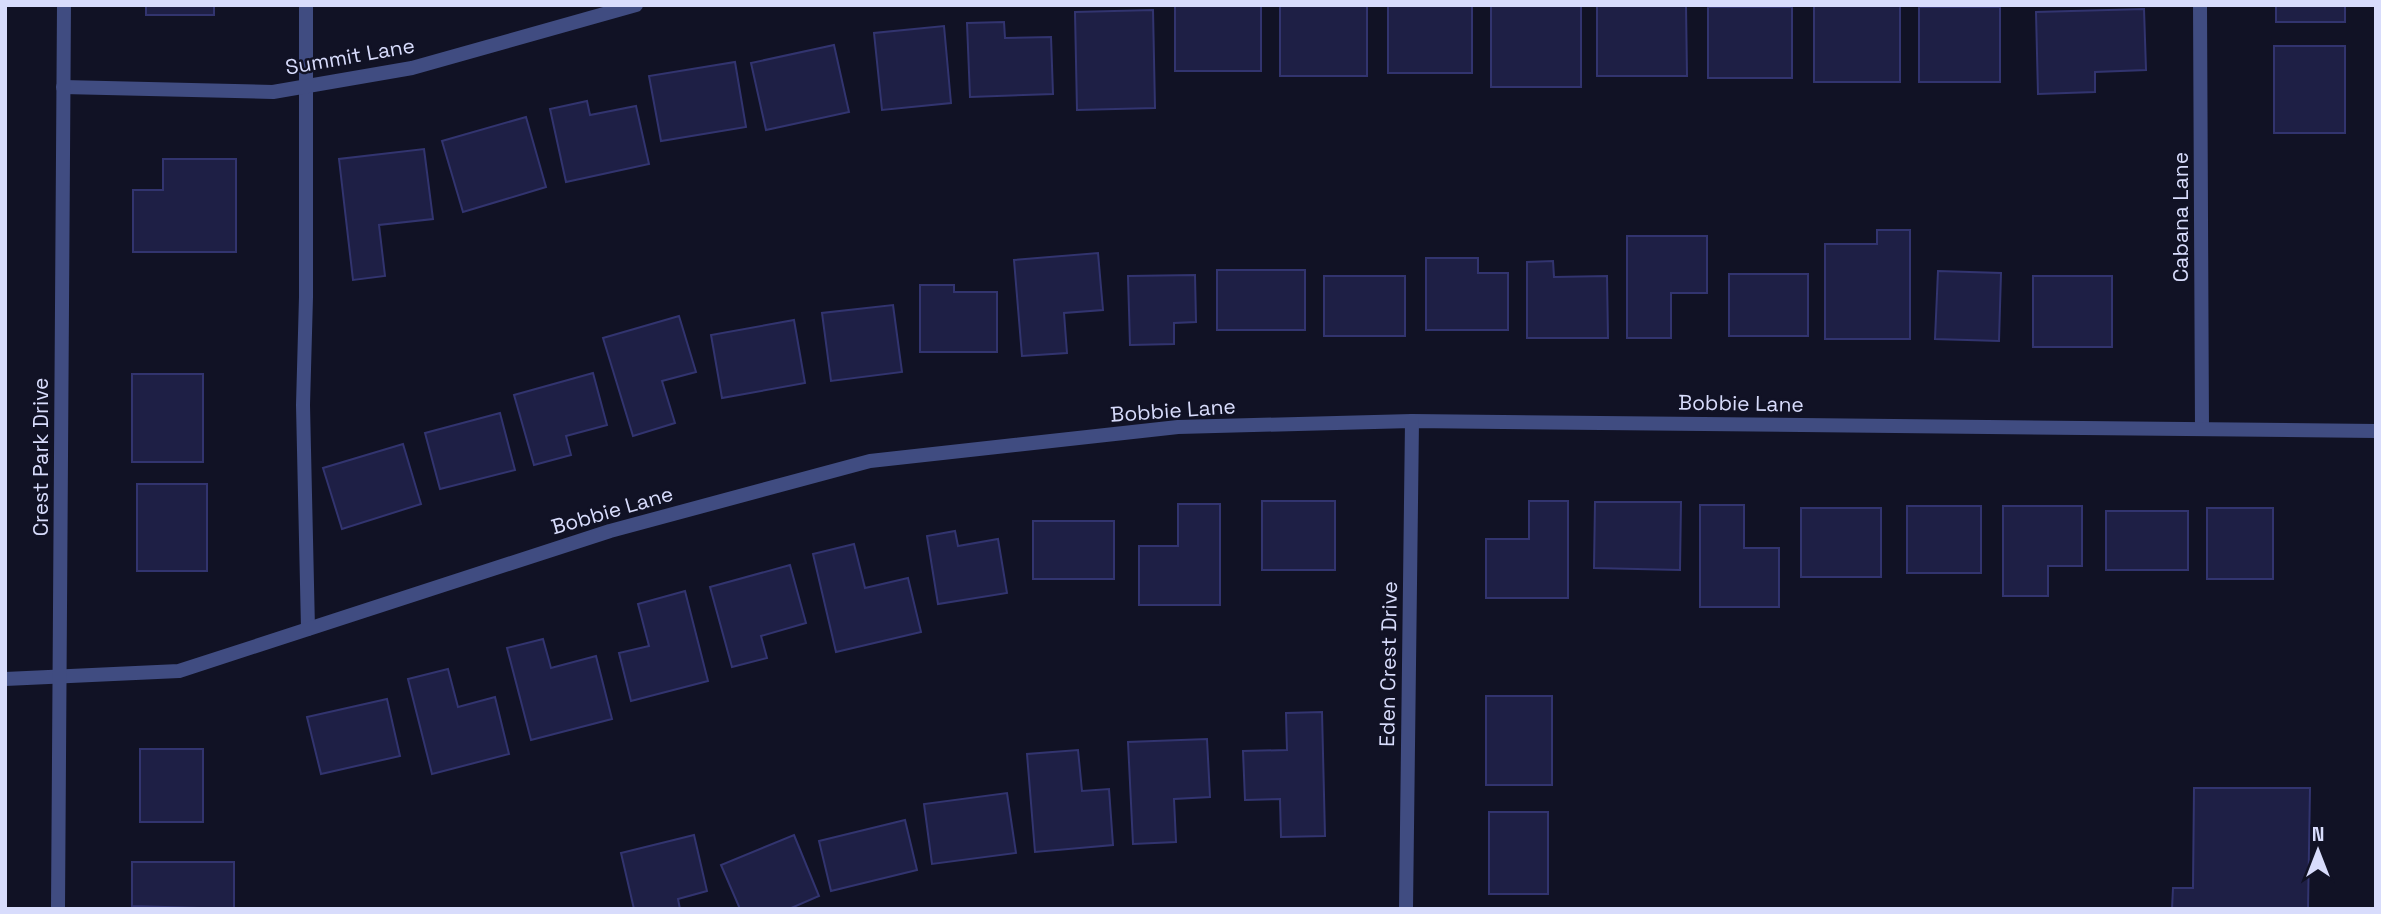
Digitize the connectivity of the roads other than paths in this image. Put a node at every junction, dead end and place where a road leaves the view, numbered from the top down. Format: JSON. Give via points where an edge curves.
{"nodes":[{"id":1,"x":64,"y":5,"type":"edge"},
{"id":2,"x":306,"y":5,"type":"edge"},
{"id":3,"x":636,"y":5,"type":"edge"},
{"id":4,"x":2200,"y":5,"type":"edge"},
{"id":5,"x":305,"y":86,"type":"junction"},
{"id":6,"x":63,"y":87,"type":"junction"},
{"id":7,"x":1412,"y":421,"type":"junction"},
{"id":8,"x":2202,"y":428,"type":"junction"},
{"id":9,"x":2376,"y":432,"type":"edge"},
{"id":10,"x":308,"y":629,"type":"junction"},
{"id":11,"x":60,"y":677,"type":"junction"},
{"id":12,"x":5,"y":678,"type":"edge"},
{"id":13,"x":58,"y":909,"type":"edge"},
{"id":14,"x":1406,"y":909,"type":"edge"}],
"edges":[{"from":1,"to":6,"type":"street","name":"Crest Park Drive"},
{"from":2,"to":5,"type":"street"},
{"from":3,"to":5,"type":"street","name":"Summit Lane","via":[[412,68]]},
{"from":4,"to":8,"type":"street","name":"Cabana Lane"},
{"from":5,"to":6,"type":"street","name":"Summit Lane","via":[[273,92]]},
{"from":5,"to":10,"type":"street","via":[[303,405]]},
{"from":6,"to":11,"type":"street","name":"Crest Park Drive"},
{"from":7,"to":8,"type":"street","name":"Bobbie Lane"},
{"from":7,"to":10,"type":"street","name":"Bobbie Lane","via":[[1178,427],[870,461],[610,531]]},
{"from":7,"to":14,"type":"street","name":"Eden Crest Drive"},
{"from":8,"to":9,"type":"street","name":"Bobbie Lane"},
{"from":10,"to":11,"type":"street","name":"Bobbie Lane","via":[[179,671]]},
{"from":11,"to":12,"type":"street","name":"Bobbie Lane"},
{"from":11,"to":13,"type":"street","name":"Crest Park Drive"}]}
